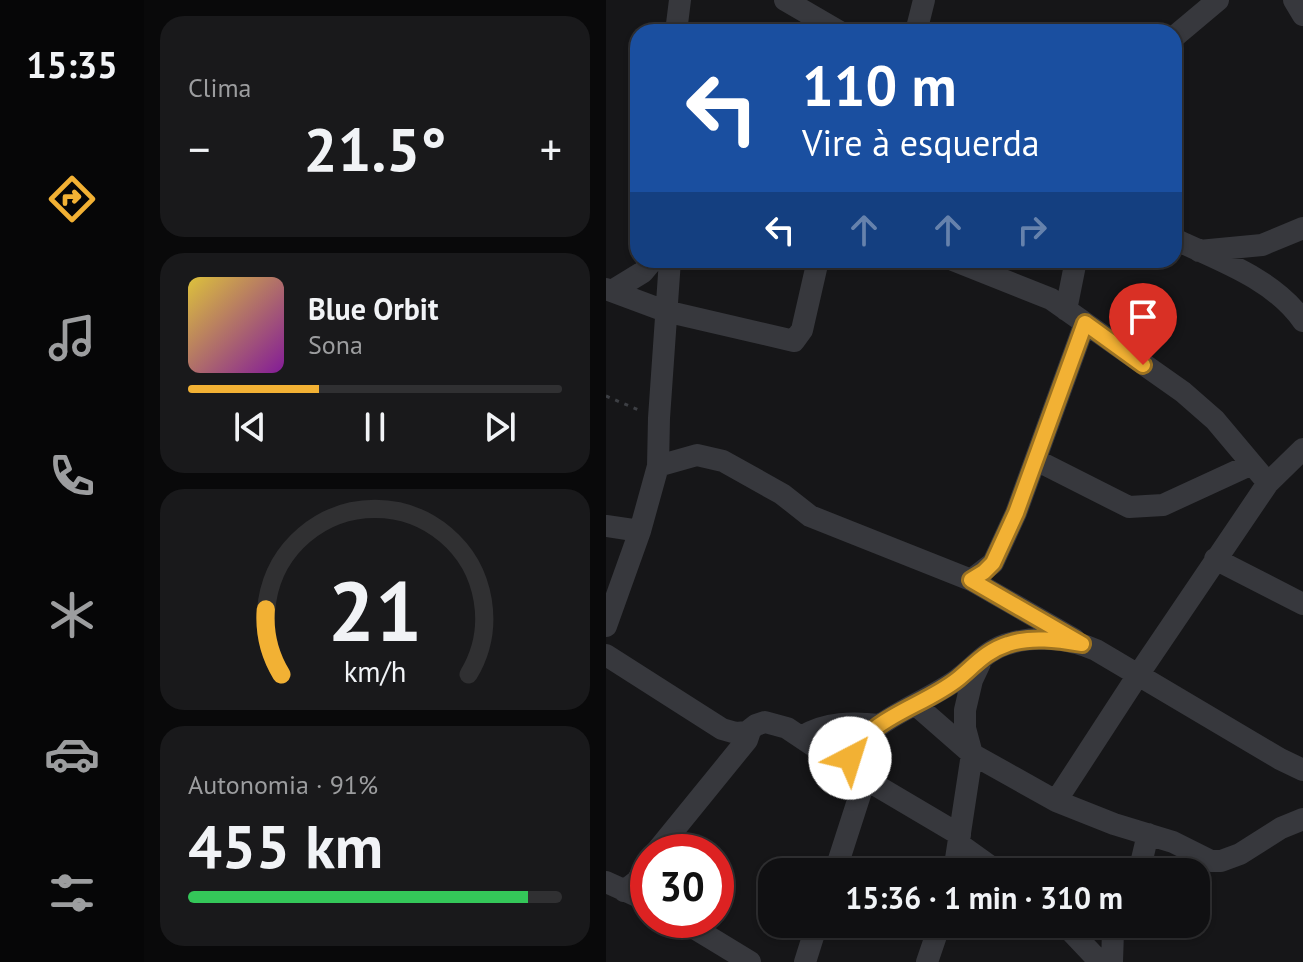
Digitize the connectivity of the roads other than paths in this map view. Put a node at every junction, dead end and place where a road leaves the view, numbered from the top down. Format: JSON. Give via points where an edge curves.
{"nodes":[{"id":1,"x":785,"y":0,"type":"edge"},
{"id":2,"x":924,"y":0,"type":"edge"},
{"id":3,"x":1218,"y":0,"type":"edge"},
{"id":4,"x":1294,"y":0,"type":"edge"},
{"id":5,"x":675,"y":1,"type":"edge"},
{"id":6,"x":1303,"y":15,"type":"edge"},
{"id":7,"x":676,"y":24,"type":"edge"},
{"id":8,"x":826,"y":24,"type":"edge"},
{"id":9,"x":918,"y":24,"type":"edge"},
{"id":10,"x":1182,"y":30,"type":"edge"},
{"id":11,"x":1303,"y":228,"type":"edge"},
{"id":12,"x":1182,"y":243,"type":"edge"},
{"id":13,"x":1262,"y":245,"type":"junction"},
{"id":14,"x":1200,"y":251,"type":"junction"},
{"id":15,"x":1182,"y":252,"type":"edge"},
{"id":16,"x":646,"y":268,"type":"edge"},
{"id":17,"x":669,"y":268,"type":"edge"},
{"id":18,"x":816,"y":268,"type":"edge"},
{"id":19,"x":973,"y":268,"type":"edge"},
{"id":20,"x":1073,"y":268,"type":"edge"},
{"id":21,"x":1246,"y":276,"type":"junction"},
{"id":22,"x":609,"y":290,"type":"edge"},
{"id":23,"x":1066,"y":310,"type":"junction"},
{"id":24,"x":665,"y":311,"type":"junction"},
{"id":25,"x":1303,"y":321,"type":"edge"},
{"id":26,"x":1085,"y":323,"type":"junction"},
{"id":27,"x":659,"y":430,"type":"junction"},
{"id":28,"x":1303,"y":449,"type":"edge"},
{"id":29,"x":697,"y":455,"type":"junction"},
{"id":30,"x":1036,"y":460,"type":"junction"},
{"id":31,"x":1252,"y":464,"type":"junction"},
{"id":32,"x":658,"y":466,"type":"junction"},
{"id":33,"x":1268,"y":483,"type":"junction"},
{"id":34,"x":606,"y":526,"type":"edge"},
{"id":35,"x":640,"y":531,"type":"junction"},
{"id":36,"x":1215,"y":559,"type":"junction"},
{"id":37,"x":971,"y":580,"type":"junction"},
{"id":38,"x":1303,"y":604,"type":"edge"},
{"id":39,"x":606,"y":626,"type":"edge"},
{"id":40,"x":1082,"y":644,"type":"junction"},
{"id":41,"x":606,"y":655,"type":"edge"},
{"id":42,"x":984,"y":655,"type":"junction"},
{"id":43,"x":1138,"y":675,"type":"junction"},
{"id":44,"x":916,"y":705,"type":"junction"},
{"id":45,"x":880,"y":725,"type":"junction"},
{"id":46,"x":750,"y":731,"type":"junction"},
{"id":47,"x":803,"y":736,"type":"junction"},
{"id":48,"x":972,"y":754,"type":"junction"},
{"id":49,"x":845,"y":767,"type":"junction"},
{"id":50,"x":1303,"y":770,"type":"edge"},
{"id":51,"x":865,"y":779,"type":"junction"},
{"id":52,"x":1056,"y":801,"type":"junction"},
{"id":53,"x":1303,"y":819,"type":"edge"},
{"id":54,"x":671,"y":834,"type":"edge"},
{"id":55,"x":1148,"y":834,"type":"junction"},
{"id":56,"x":959,"y":839,"type":"junction"},
{"id":57,"x":840,"y":858,"type":"edge"},
{"id":58,"x":956,"y":858,"type":"edge"},
{"id":59,"x":981,"y":858,"type":"edge"},
{"id":60,"x":1142,"y":858,"type":"edge"},
{"id":61,"x":711,"y":938,"type":"edge"},
{"id":62,"x":813,"y":938,"type":"edge"},
{"id":63,"x":935,"y":938,"type":"edge"},
{"id":64,"x":1077,"y":938,"type":"edge"},
{"id":65,"x":1113,"y":938,"type":"edge"},
{"id":66,"x":750,"y":962,"type":"edge"},
{"id":67,"x":805,"y":962,"type":"edge"},
{"id":68,"x":927,"y":962,"type":"edge"},
{"id":69,"x":1100,"y":962,"type":"edge"},
{"id":70,"x":1112,"y":962,"type":"edge"}],
"edges":[{"from":1,"to":8,"type":"street"},
{"from":2,"to":9,"type":"street"},
{"from":3,"to":10,"type":"street"},
{"from":4,"to":6,"type":"street"},
{"from":5,"to":7,"type":"street"},
{"from":11,"to":13,"type":"street"},
{"from":12,"to":14,"type":"street"},
{"from":13,"to":14,"type":"street"},
{"from":13,"to":21,"type":"street"},
{"from":14,"to":15,"type":"street"},
{"from":14,"to":21,"type":"street"},
{"from":16,"to":22,"type":"street"},
{"from":17,"to":24,"type":"street"},
{"from":18,"to":24,"type":"street","via":[[802,330],[794,341]]},
{"from":19,"to":23,"type":"street"},
{"from":20,"to":23,"type":"street"},
{"from":21,"to":25,"type":"street","via":[[1290,302]]},
{"from":22,"to":24,"type":"street"},
{"from":23,"to":26,"type":"street"},
{"from":24,"to":27,"type":"street"},
{"from":26,"to":30,"type":"street"},
{"from":26,"to":31,"type":"street","via":[[1183,392]]},
{"from":27,"to":29,"type":"street"},
{"from":27,"to":32,"type":"street"},
{"from":28,"to":33,"type":"street"},
{"from":29,"to":32,"type":"street"},
{"from":29,"to":37,"type":"street","via":[[735,467],[810,516]]},
{"from":30,"to":31,"type":"street","via":[[1129,507],[1163,505]]},
{"from":30,"to":37,"type":"street","via":[[993,563]]},
{"from":31,"to":33,"type":"street"},
{"from":32,"to":35,"type":"street"},
{"from":33,"to":36,"type":"street"},
{"from":34,"to":35,"type":"street"},
{"from":35,"to":39,"type":"street"},
{"from":36,"to":38,"type":"street"},
{"from":36,"to":43,"type":"street"},
{"from":37,"to":40,"type":"street"},
{"from":40,"to":42,"type":"street","via":[[1034,639]]},
{"from":40,"to":43,"type":"street"},
{"from":41,"to":46,"type":"street","via":[[722,729]]},
{"from":42,"to":44,"type":"street","via":[[957,680]]},
{"from":42,"to":48,"type":"street","via":[[965,710]]},
{"from":43,"to":50,"type":"street"},
{"from":43,"to":52,"type":"street"},
{"from":44,"to":45,"type":"street"},
{"from":44,"to":48,"type":"street"},
{"from":45,"to":47,"type":"street","via":[[839,724]]},
{"from":45,"to":49,"type":"street","via":[[862,739]]},
{"from":46,"to":47,"type":"street","via":[[765,722]]},
{"from":46,"to":54,"type":"street"},
{"from":47,"to":49,"type":"street"},
{"from":48,"to":52,"type":"street"},
{"from":48,"to":56,"type":"street"},
{"from":49,"to":51,"type":"street"},
{"from":51,"to":56,"type":"street"},
{"from":51,"to":57,"type":"street"},
{"from":52,"to":55,"type":"street"},
{"from":53,"to":55,"type":"street","via":[[1221,861]]},
{"from":55,"to":60,"type":"street"},
{"from":56,"to":58,"type":"street"},
{"from":56,"to":59,"type":"street"},
{"from":61,"to":66,"type":"street"},
{"from":62,"to":67,"type":"street"},
{"from":63,"to":68,"type":"street"},
{"from":64,"to":69,"type":"street"},
{"from":65,"to":70,"type":"street"}]}
